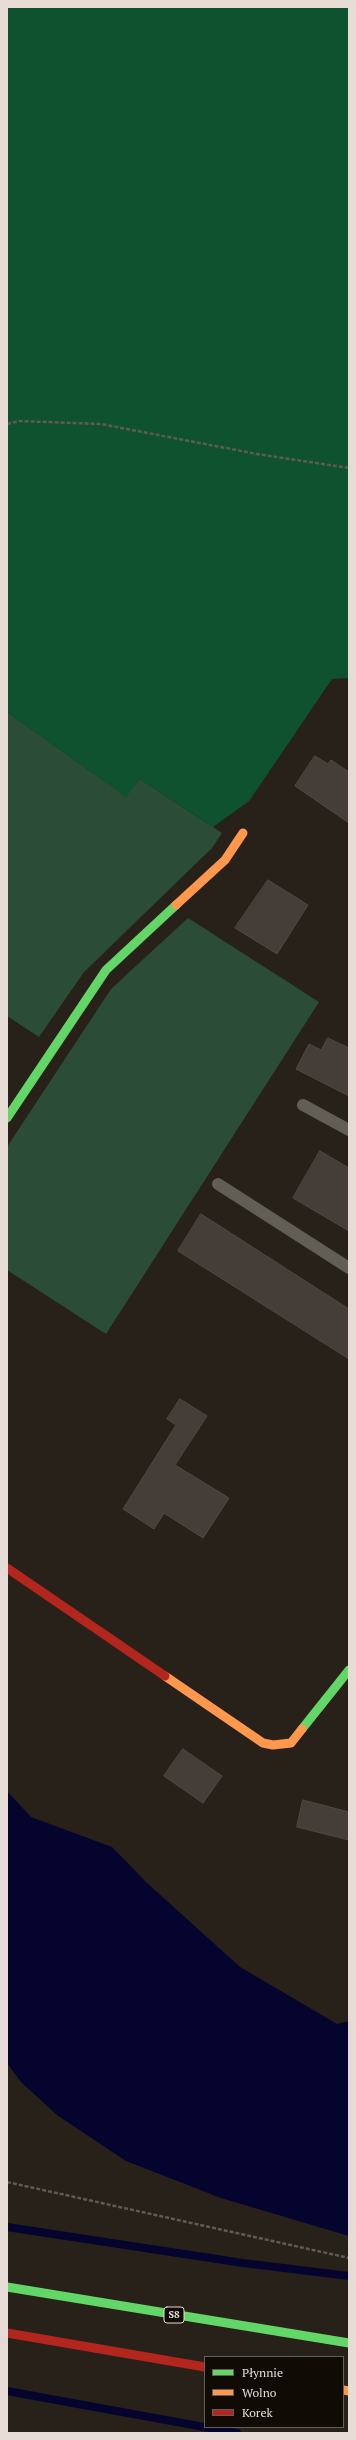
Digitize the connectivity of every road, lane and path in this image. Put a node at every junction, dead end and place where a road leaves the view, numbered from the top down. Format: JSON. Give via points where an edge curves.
{"nodes":[{"id":1,"x":7,"y":424,"type":"edge"},
{"id":2,"x":349,"y":468,"type":"edge"},
{"id":3,"x":243,"y":833,"type":"dead end"},
{"id":4,"x":303,"y":1105,"type":"dead end"},
{"id":5,"x":7,"y":1118,"type":"edge"},
{"id":6,"x":349,"y":1130,"type":"edge"},
{"id":7,"x":218,"y":1184,"type":"dead end"},
{"id":8,"x":349,"y":1268,"type":"edge"},
{"id":9,"x":7,"y":1568,"type":"edge"},
{"id":10,"x":349,"y":1670,"type":"edge"},
{"id":11,"x":7,"y":2182,"type":"edge"},
{"id":12,"x":349,"y":2258,"type":"edge"},
{"id":13,"x":7,"y":2287,"type":"edge"},
{"id":14,"x":7,"y":2333,"type":"edge"},
{"id":15,"x":346,"y":2342,"type":"edge"},
{"id":16,"x":204,"y":2367,"type":"edge"}],
"edges":[{"from":1,"to":2,"type":"path","via":[[19,421],[101,424],[257,454]]},
{"from":3,"to":5,"type":"main road","via":[[225,860],[106,970]]},
{"from":4,"to":6,"type":"lane"},
{"from":7,"to":8,"type":"lane"},
{"from":9,"to":10,"type":"main road","via":[[263,1743],[291,1743]]},
{"from":11,"to":12,"type":"path"},
{"from":13,"to":15,"type":"main road","number":"S8"},
{"from":14,"to":16,"type":"main road"}]}
